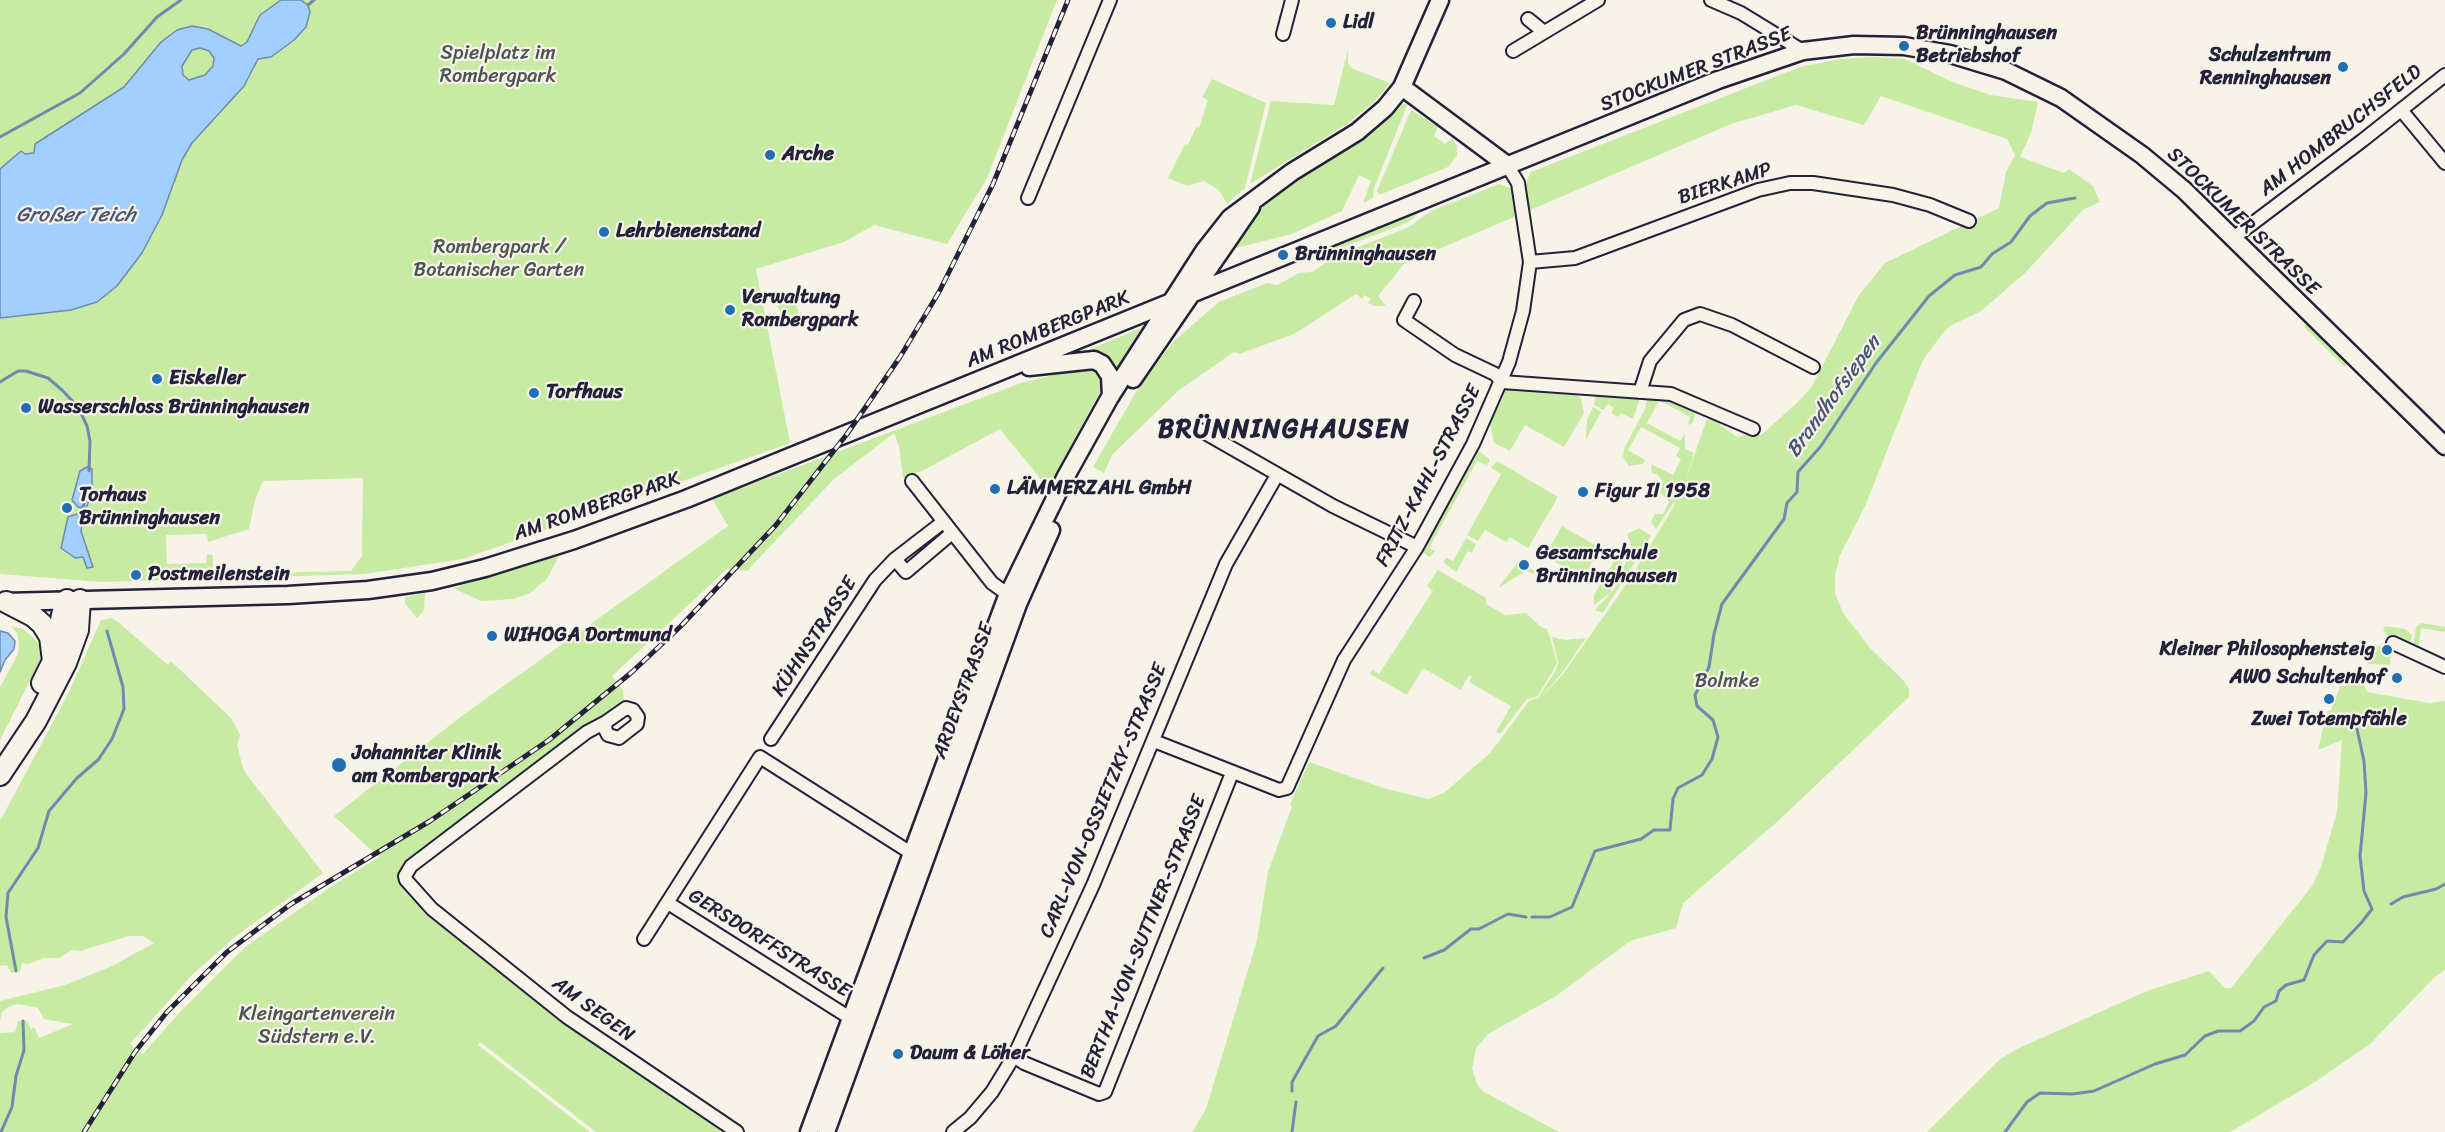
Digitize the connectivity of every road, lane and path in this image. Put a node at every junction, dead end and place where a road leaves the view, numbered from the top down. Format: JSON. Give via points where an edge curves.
{"nodes":[{"id":1,"x":1110,"y":0,"type":"edge"},
{"id":2,"x":1292,"y":0,"type":"edge"},
{"id":3,"x":1440,"y":0,"type":"edge"},
{"id":4,"x":1598,"y":0,"type":"edge"},
{"id":5,"x":1711,"y":0,"type":"edge"},
{"id":6,"x":1528,"y":18,"type":"dead end"},
{"id":7,"x":1544,"y":33,"type":"junction"},
{"id":8,"x":1283,"y":34,"type":"dead end"},
{"id":9,"x":1513,"y":51,"type":"dead end"},
{"id":10,"x":1803,"y":51,"type":"junction"},
{"id":11,"x":2445,"y":75,"type":"edge"},
{"id":12,"x":1402,"y":87,"type":"junction"},
{"id":13,"x":2402,"y":111,"type":"junction"},
{"id":14,"x":2445,"y":162,"type":"edge"},
{"id":15,"x":1507,"y":165,"type":"junction"},
{"id":16,"x":1028,"y":198,"type":"dead end"},
{"id":17,"x":1256,"y":198,"type":"junction"},
{"id":18,"x":1969,"y":221,"type":"dead end"},
{"id":19,"x":2232,"y":239,"type":"junction"},
{"id":20,"x":1530,"y":262,"type":"junction"},
{"id":21,"x":1195,"y":291,"type":"junction"},
{"id":22,"x":1173,"y":300,"type":"junction"},
{"id":23,"x":1414,"y":301,"type":"dead end"},
{"id":24,"x":1813,"y":367,"type":"dead end"},
{"id":25,"x":1007,"y":369,"type":"junction"},
{"id":26,"x":1502,"y":382,"type":"junction"},
{"id":27,"x":1640,"y":392,"type":"junction"},
{"id":28,"x":1110,"y":397,"type":"junction"},
{"id":29,"x":1753,"y":429,"type":"dead end"},
{"id":30,"x":1200,"y":430,"type":"dead end"},
{"id":31,"x":2445,"y":446,"type":"edge"},
{"id":32,"x":1277,"y":475,"type":"junction"},
{"id":33,"x":912,"y":481,"type":"dead end"},
{"id":34,"x":943,"y":522,"type":"junction"},
{"id":35,"x":952,"y":533,"type":"junction"},
{"id":36,"x":1417,"y":547,"type":"junction"},
{"id":37,"x":895,"y":559,"type":"junction"},
{"id":38,"x":1014,"y":598,"type":"junction"},
{"id":39,"x":74,"y":600,"type":"junction"},
{"id":40,"x":3,"y":602,"type":"edge"},
{"id":41,"x":2393,"y":643,"type":"dead end"},
{"id":42,"x":53,"y":661,"type":"junction"},
{"id":43,"x":2445,"y":667,"type":"edge"},
{"id":44,"x":606,"y":722,"type":"dead end"},
{"id":45,"x":771,"y":739,"type":"dead end"},
{"id":46,"x":1154,"y":741,"type":"junction"},
{"id":47,"x":0,"y":762,"type":"edge"},
{"id":48,"x":1232,"y":773,"type":"junction"},
{"id":49,"x":0,"y":775,"type":"edge"},
{"id":50,"x":911,"y":853,"type":"junction"},
{"id":51,"x":668,"y":903,"type":"junction"},
{"id":52,"x":644,"y":939,"type":"dead end"},
{"id":53,"x":850,"y":1018,"type":"junction"},
{"id":54,"x":1014,"y":1056,"type":"junction"},
{"id":55,"x":737,"y":1132,"type":"edge"},
{"id":56,"x":809,"y":1132,"type":"edge"},
{"id":57,"x":826,"y":1132,"type":"edge"},
{"id":58,"x":952,"y":1132,"type":"edge"}],
"edges":[{"from":1,"to":16,"type":"street"},
{"from":2,"to":8,"type":"street"},
{"from":3,"to":12,"type":"main road","name":"ARDEYSTRASSE"},
{"from":4,"to":7,"type":"street"},
{"from":5,"to":10,"type":"street","via":[[1741,13]]},
{"from":6,"to":7,"type":"street"},
{"from":7,"to":9,"type":"street"},
{"from":10,"to":15,"type":"main road","name":"STOCKUMER STRASSE","via":[[1718,80]]},
{"from":10,"to":19,"type":"main road","name":"STOCKUMER STRASSE","via":[[1854,45],[1904,46],[1960,56],[2028,80],[2061,98],[2142,155],[2184,190]]},
{"from":11,"to":13,"type":"street","name":"AM HOMBRUCHSFELD"},
{"from":12,"to":15,"type":"main road"},
{"from":12,"to":17,"type":"main road","name":"ARDEYSTRASSE","via":[[1357,132]]},
{"from":13,"to":14,"type":"street"},
{"from":13,"to":19,"type":"street","name":"AM HOMBRUCHSFELD"},
{"from":15,"to":20,"type":"street","name":"FRITZ-KAHL-STRASSE","via":[[1518,183]]},
{"from":15,"to":21,"type":"main road","name":"STOCKUMER STRASSE"},
{"from":17,"to":21,"type":"main road","name":"ARDEYSTRASSE"},
{"from":17,"to":22,"type":"main road","name":"ARDEYSTRASSE","via":[[1230,218]]},
{"from":18,"to":20,"type":"street","name":"BIERKAMP","via":[[1893,195],[1790,183],[1758,190],[1575,258]]},
{"from":19,"to":31,"type":"main road","name":"STOCKUMER STRASSE"},
{"from":20,"to":26,"type":"street","name":"FRITZ-KAHL-STRASSE","via":[[1523,311]]},
{"from":21,"to":22,"type":"main road","name":"STOCKUMER STRASSE"},
{"from":21,"to":38,"type":"main road","name":"ARDEYSTRASSE","via":[[1106,422]]},
{"from":22,"to":25,"type":"main road","name":"AM ROMBERGPARK"},
{"from":22,"to":28,"type":"main road","name":"ARDEYSTRASSE"},
{"from":23,"to":26,"type":"street","via":[[1404,320],[1455,355],[1495,374]]},
{"from":24,"to":27,"type":"street","via":[[1732,325],[1700,314],[1684,321],[1650,361]]},
{"from":25,"to":28,"type":"main road","via":[[1094,360],[1110,376]]},
{"from":25,"to":39,"type":"main road","name":"AM ROMBERGPARK","via":[[686,499],[485,568],[368,590]]},
{"from":26,"to":27,"type":"street"},
{"from":26,"to":36,"type":"street","name":"FRITZ-KAHL-STRASSE"},
{"from":27,"to":29,"type":"street","via":[[1682,397]]},
{"from":28,"to":38,"type":"main road","name":"ARDEYSTRASSE","via":[[1065,478]]},
{"from":30,"to":32,"type":"street"},
{"from":32,"to":36,"type":"street"},
{"from":32,"to":46,"type":"street","name":"CARL-VON-OSSIETZKY-STRASSE","via":[[1226,564]]},
{"from":33,"to":34,"type":"street"},
{"from":34,"to":35,"type":"street"},
{"from":34,"to":37,"type":"street","name":"KÜHNSTRASSE"},
{"from":35,"to":37,"type":"street","via":[[906,572]]},
{"from":35,"to":38,"type":"street","via":[[992,583]]},
{"from":36,"to":48,"type":"street","name":"FRITZ-KAHL-STRASSE","via":[[1344,660],[1287,788],[1278,790]]},
{"from":37,"to":45,"type":"street","name":"KÜHNSTRASSE","via":[[856,607]]},
{"from":38,"to":50,"type":"main road","name":"ARDEYSTRASSE"},
{"from":38,"to":57,"type":"main road","name":"ARDEYSTRASSE"},
{"from":39,"to":40,"type":"main road","name":"AM ROMBERGPARK"},
{"from":39,"to":42,"type":"highway"},
{"from":39,"to":49,"type":"highway","via":[[78,630],[66,663],[36,721]]},
{"from":40,"to":42,"type":"highway","via":[[42,624],[50,637]]},
{"from":41,"to":43,"type":"street"},
{"from":42,"to":47,"type":"highway"},
{"from":44,"to":55,"type":"street","name":"AM SEGEN","via":[[517,783],[411,866],[406,880],[432,909],[567,1017]]},
{"from":46,"to":48,"type":"street"},
{"from":46,"to":54,"type":"street","name":"CARL-VON-OSSIETZKY-STRASSE"},
{"from":48,"to":54,"type":"street","name":"BERTHA-VON-SUTTNER-STRASSE","via":[[1105,1092],[1099,1094]]},
{"from":50,"to":51,"type":"street","name":"GERSDORFFSTRASSE","via":[[760,757]]},
{"from":50,"to":53,"type":"main road","name":"ARDEYSTRASSE"},
{"from":51,"to":52,"type":"street","name":"GERSDORFFSTRASSE"},
{"from":51,"to":53,"type":"street","name":"GERSDORFFSTRASSE"},
{"from":53,"to":56,"type":"main road","name":"ARDEYSTRASSE"},
{"from":54,"to":58,"type":"street","name":"CARL-VON-OSSIETZKY-STRASSE","via":[[992,1092]]}]}
